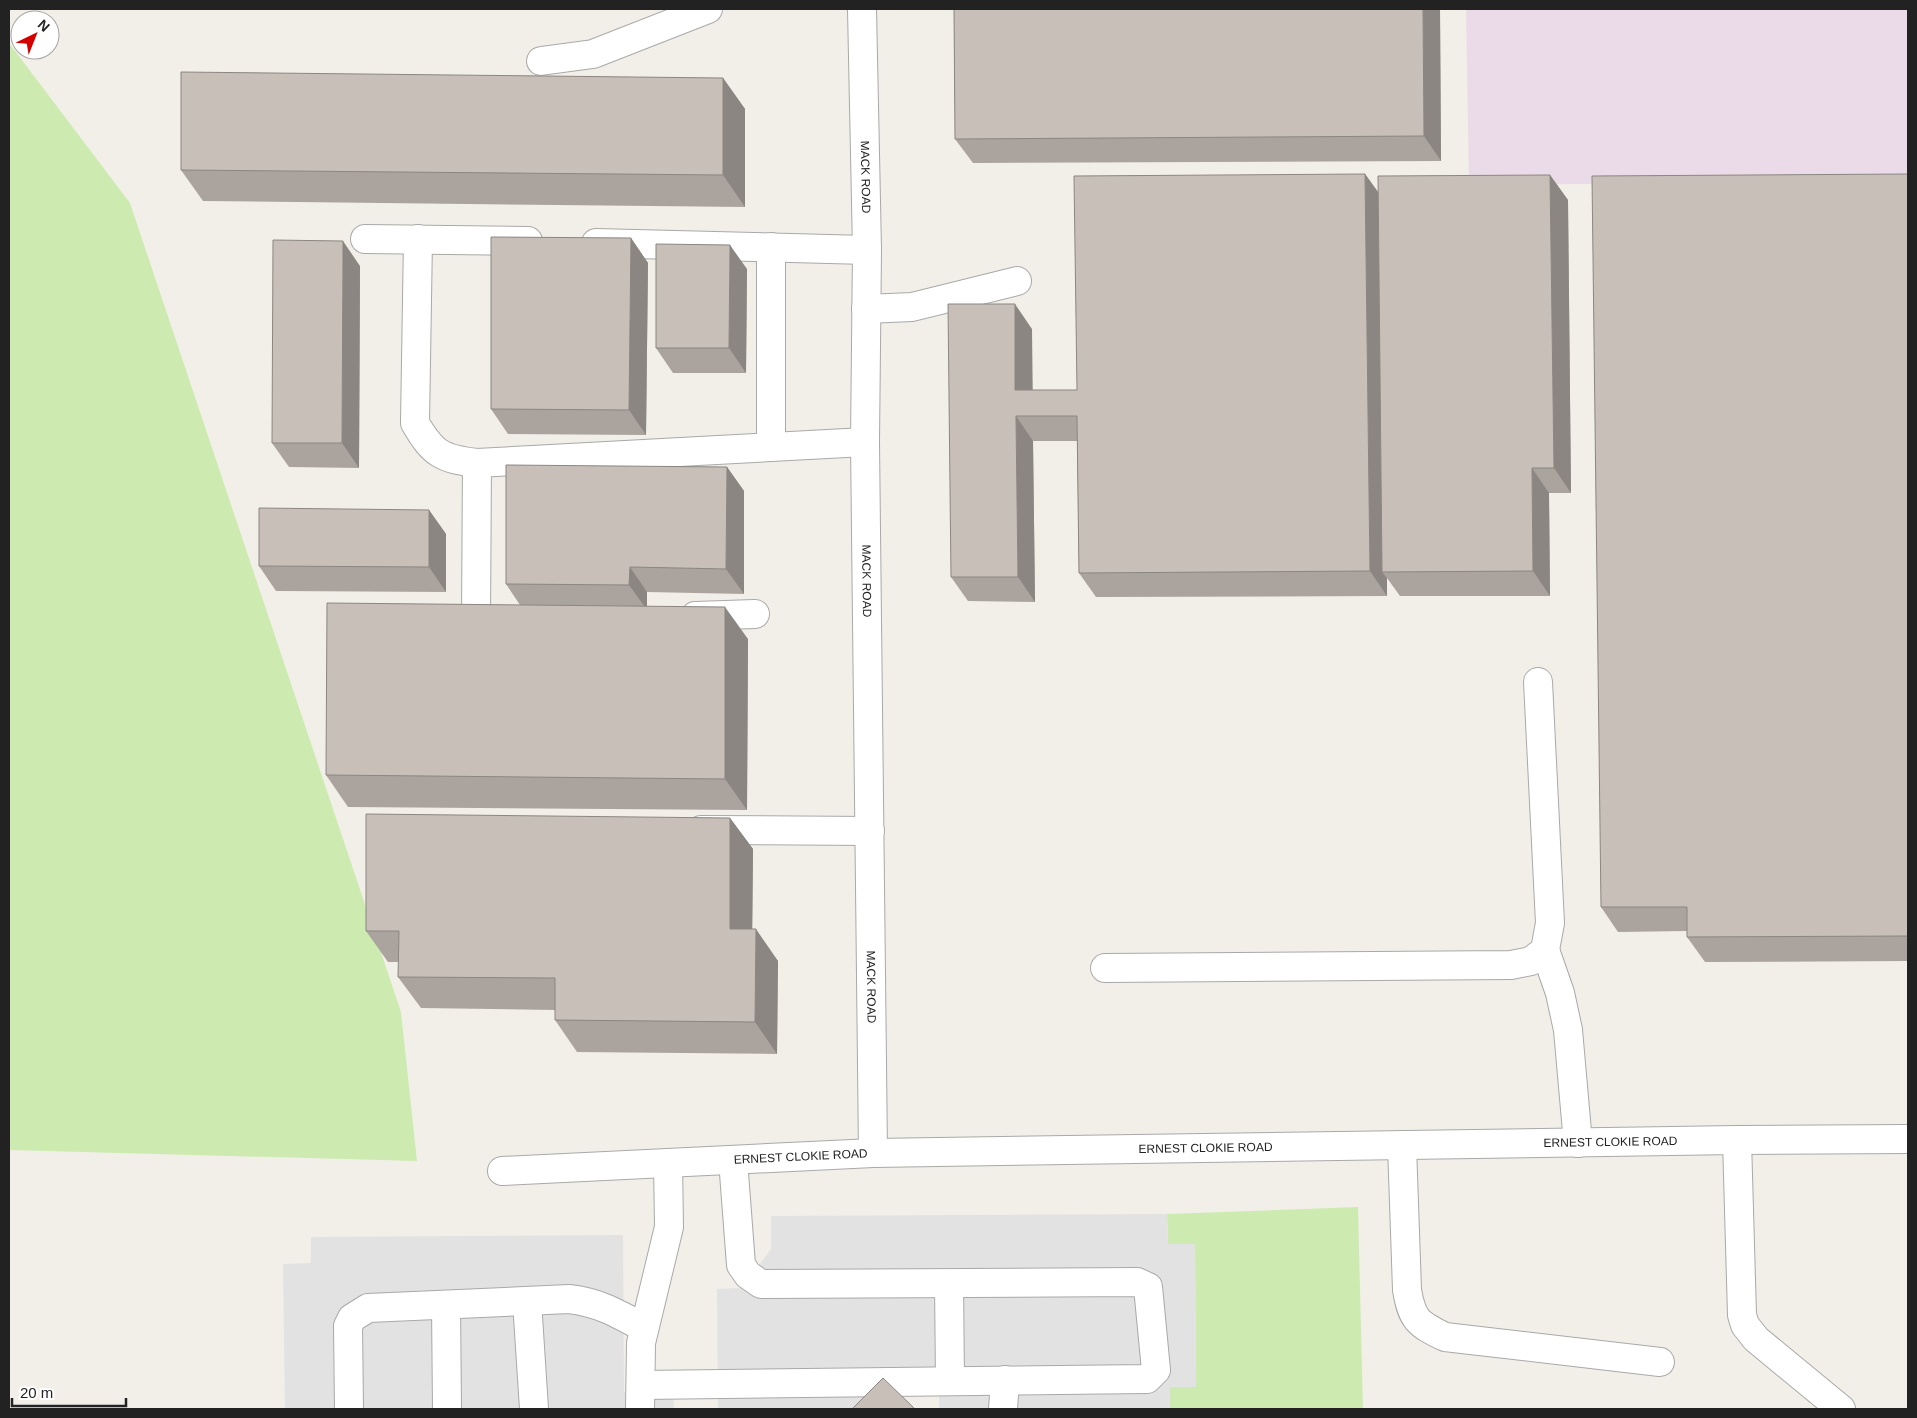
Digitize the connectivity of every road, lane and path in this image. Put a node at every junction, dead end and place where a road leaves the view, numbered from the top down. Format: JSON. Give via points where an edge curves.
{"nodes":[{"id":1,"x":708,"y":9,"type":"edge"},
{"id":2,"x":862,"y":9,"type":"edge"},
{"id":3,"x":540,"y":61,"type":"dead end"},
{"id":4,"x":365,"y":239,"type":"dead end"},
{"id":5,"x":418,"y":239,"type":"junction"},
{"id":6,"x":771,"y":247,"type":"junction"},
{"id":7,"x":867,"y":250,"type":"junction"},
{"id":8,"x":1017,"y":281,"type":"dead end"},
{"id":9,"x":866,"y":309,"type":"junction"},
{"id":10,"x":865,"y":442,"type":"junction"},
{"id":11,"x":771,"y":447,"type":"junction"},
{"id":12,"x":478,"y":464,"type":"junction"},
{"id":13,"x":755,"y":614,"type":"dead end"},
{"id":14,"x":671,"y":617,"type":"edge"},
{"id":15,"x":476,"y":619,"type":"junction"},
{"id":16,"x":506,"y":619,"type":"edge"},
{"id":17,"x":448,"y":620,"type":"edge"},
{"id":18,"x":1538,"y":682,"type":"dead end"},
{"id":19,"x":673,"y":829,"type":"edge"},
{"id":20,"x":870,"y":831,"type":"junction"},
{"id":21,"x":1545,"y":950,"type":"junction"},
{"id":22,"x":1105,"y":968,"type":"dead end"},
{"id":23,"x":1908,"y":1139,"type":"edge"},
{"id":24,"x":1737,"y":1140,"type":"junction"},
{"id":25,"x":1578,"y":1142,"type":"junction"},
{"id":26,"x":1402,"y":1145,"type":"junction"},
{"id":27,"x":873,"y":1153,"type":"junction"},
{"id":28,"x":733,"y":1160,"type":"junction"},
{"id":29,"x":668,"y":1163,"type":"junction"},
{"id":30,"x":502,"y":1171,"type":"dead end"},
{"id":31,"x":949,"y":1284,"type":"junction"},
{"id":32,"x":526,"y":1301,"type":"junction"},
{"id":33,"x":446,"y":1305,"type":"junction"},
{"id":34,"x":644,"y":1328,"type":"junction"},
{"id":35,"x":1660,"y":1362,"type":"dead end"},
{"id":36,"x":1005,"y":1380,"type":"junction"},
{"id":37,"x":950,"y":1381,"type":"junction"},
{"id":38,"x":640,"y":1397,"type":"edge"},
{"id":39,"x":349,"y":1409,"type":"edge"},
{"id":40,"x":447,"y":1409,"type":"edge"},
{"id":41,"x":534,"y":1409,"type":"edge"},
{"id":42,"x":1003,"y":1409,"type":"edge"},
{"id":43,"x":1841,"y":1409,"type":"edge"}],
"edges":[{"from":1,"to":3,"type":"street","via":[[593,54]]},
{"from":2,"to":7,"type":"street","name":"MACK ROAD"},
{"from":4,"to":5,"type":"street"},
{"from":5,"to":6,"type":"street"},
{"from":5,"to":12,"type":"street","via":[[415,422],[428,444],[451,460]]},
{"from":6,"to":7,"type":"street"},
{"from":6,"to":11,"type":"street"},
{"from":7,"to":9,"type":"street","name":"MACK ROAD"},
{"from":8,"to":9,"type":"street","via":[[912,307]]},
{"from":9,"to":10,"type":"street","name":"MACK ROAD"},
{"from":10,"to":11,"type":"street"},
{"from":10,"to":20,"type":"street","name":"MACK ROAD"},
{"from":11,"to":12,"type":"street"},
{"from":12,"to":15,"type":"street"},
{"from":13,"to":14,"type":"street"},
{"from":15,"to":16,"type":"street"},
{"from":15,"to":17,"type":"street"},
{"from":18,"to":21,"type":"street","via":[[1550,923]]},
{"from":19,"to":20,"type":"street"},
{"from":20,"to":27,"type":"street","name":"MACK ROAD"},
{"from":21,"to":22,"type":"street","via":[[1531,961],[1511,965]]},
{"from":21,"to":25,"type":"street","via":[[1560,993],[1568,1030]]},
{"from":23,"to":24,"type":"street","name":"ERNEST CLOKIE ROAD"},
{"from":24,"to":25,"type":"street","name":"ERNEST CLOKIE ROAD"},
{"from":24,"to":43,"type":"street","via":[[1742,1315],[1745,1325],[1756,1339]]},
{"from":25,"to":26,"type":"street","name":"ERNEST CLOKIE ROAD"},
{"from":26,"to":27,"type":"street","name":"ERNEST CLOKIE ROAD"},
{"from":26,"to":35,"type":"street","via":[[1407,1290],[1411,1312],[1426,1328],[1445,1337]]},
{"from":27,"to":28,"type":"street","name":"ERNEST CLOKIE ROAD"},
{"from":28,"to":29,"type":"street","name":"ERNEST CLOKIE ROAD"},
{"from":28,"to":31,"type":"street","via":[[741,1264],[748,1275],[761,1284]]},
{"from":29,"to":30,"type":"street","name":"ERNEST CLOKIE ROAD"},
{"from":29,"to":34,"type":"street","via":[[669,1227]]},
{"from":31,"to":36,"type":"street","via":[[1136,1282],[1148,1287],[1157,1361],[1156,1370],[1147,1378]]},
{"from":31,"to":37,"type":"street"},
{"from":32,"to":33,"type":"street"},
{"from":32,"to":34,"type":"street","via":[[589,1301],[607,1307]]},
{"from":32,"to":41,"type":"street"},
{"from":33,"to":39,"type":"street","via":[[368,1308],[352,1318],[348,1326]]},
{"from":33,"to":40,"type":"street"},
{"from":34,"to":38,"type":"street"},
{"from":36,"to":37,"type":"street"},
{"from":36,"to":42,"type":"street"},
{"from":37,"to":38,"type":"street"}]}
